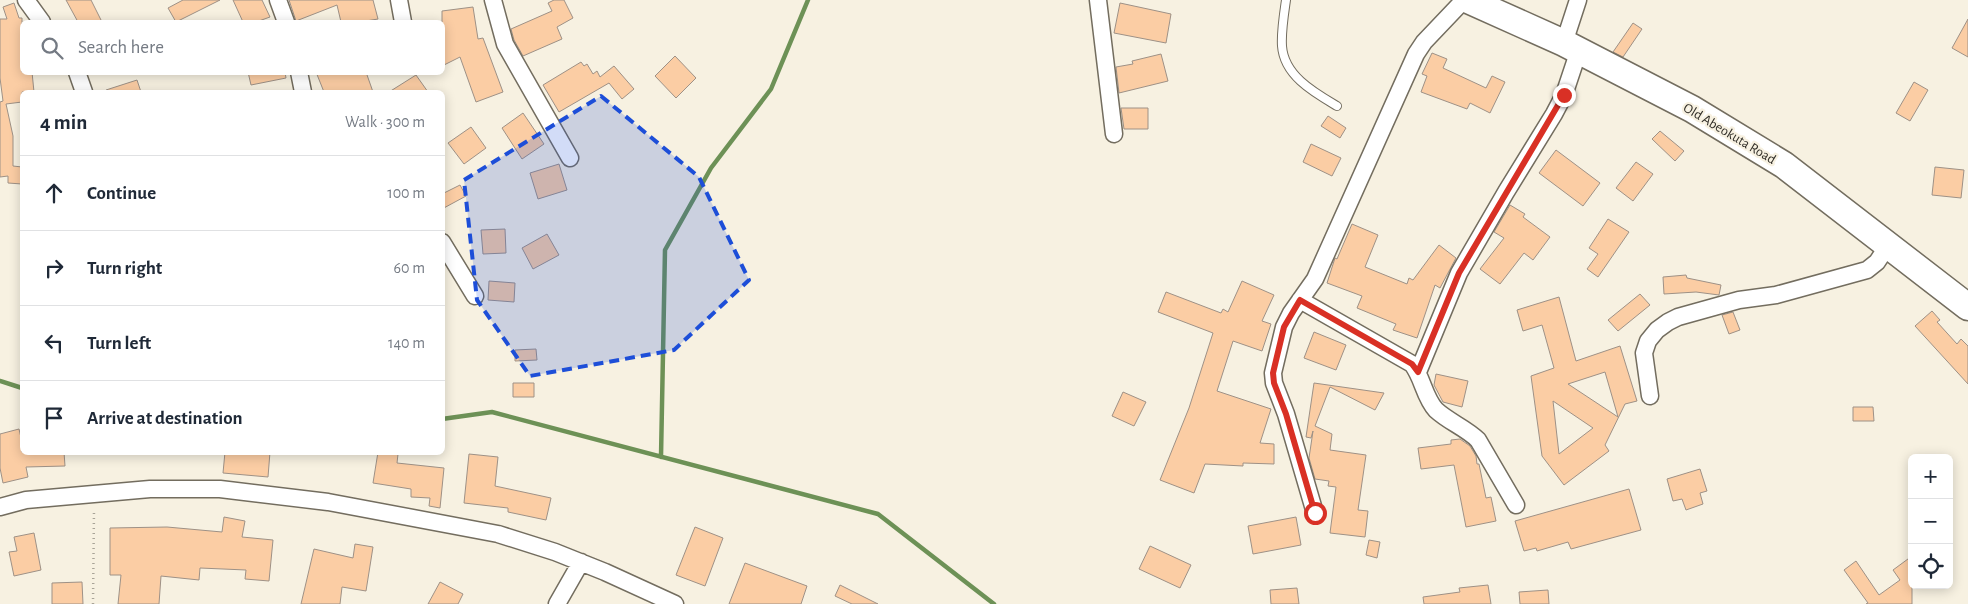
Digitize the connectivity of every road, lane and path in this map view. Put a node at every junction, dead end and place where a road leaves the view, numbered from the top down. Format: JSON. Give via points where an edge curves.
{"nodes":[{"id":1,"x":26,"y":0,"type":"edge"},
{"id":2,"x":278,"y":0,"type":"edge"},
{"id":3,"x":399,"y":0,"type":"edge"},
{"id":4,"x":493,"y":0,"type":"edge"},
{"id":5,"x":1098,"y":0,"type":"edge"},
{"id":6,"x":1286,"y":0,"type":"edge"},
{"id":7,"x":1466,"y":0,"type":"edge"},
{"id":8,"x":1578,"y":0,"type":"edge"},
{"id":9,"x":41,"y":20,"type":"edge"},
{"id":10,"x":285,"y":20,"type":"edge"},
{"id":11,"x":403,"y":20,"type":"edge"},
{"id":12,"x":1571,"y":46,"type":"junction"},
{"id":13,"x":78,"y":75,"type":"edge"},
{"id":14,"x":299,"y":75,"type":"edge"},
{"id":15,"x":83,"y":90,"type":"edge"},
{"id":16,"x":302,"y":90,"type":"edge"},
{"id":17,"x":1337,"y":106,"type":"dead end"},
{"id":18,"x":1114,"y":134,"type":"dead end"},
{"id":19,"x":570,"y":158,"type":"dead end"},
{"id":20,"x":1889,"y":244,"type":"junction"},
{"id":21,"x":445,"y":247,"type":"edge"},
{"id":22,"x":475,"y":296,"type":"dead end"},
{"id":23,"x":1300,"y":300,"type":"junction"},
{"id":24,"x":1968,"y":307,"type":"edge"},
{"id":25,"x":1418,"y":372,"type":"junction"},
{"id":26,"x":1650,"y":396,"type":"dead end"},
{"id":27,"x":95,"y":492,"type":"junction"},
{"id":28,"x":1516,"y":505,"type":"dead end"},
{"id":29,"x":0,"y":507,"type":"edge"},
{"id":30,"x":1315,"y":513,"type":"dead end"},
{"id":31,"x":581,"y":562,"type":"junction"},
{"id":32,"x":94,"y":604,"type":"edge"},
{"id":33,"x":557,"y":604,"type":"edge"},
{"id":34,"x":675,"y":604,"type":"edge"}],
"edges":[{"from":1,"to":9,"type":"street"},
{"from":2,"to":10,"type":"street"},
{"from":3,"to":11,"type":"street"},
{"from":4,"to":19,"type":"street","via":[[505,44]]},
{"from":5,"to":18,"type":"street"},
{"from":6,"to":17,"type":"lane","via":[[1282,47],[1290,71]]},
{"from":7,"to":12,"type":"highway","name":"Old Abeokuta Road"},
{"from":7,"to":23,"type":"street","via":[[1416,54],[1315,280]]},
{"from":8,"to":12,"type":"street"},
{"from":12,"to":20,"type":"highway","name":"Old Abeokuta Road","via":[[1692,109],[1784,165]]},
{"from":12,"to":25,"type":"street","via":[[1564,95],[1459,273]]},
{"from":13,"to":15,"type":"street"},
{"from":14,"to":16,"type":"street"},
{"from":20,"to":24,"type":"highway","name":"Old Abeokuta Road"},
{"from":20,"to":26,"type":"street","via":[[1867,270],[1776,296],[1739,300],[1668,322],[1657,330],[1644,353]]},
{"from":21,"to":22,"type":"street"},
{"from":23,"to":25,"type":"street","via":[[1412,364]]},
{"from":23,"to":30,"type":"street","via":[[1284,327],[1273,373]]},
{"from":25,"to":28,"type":"street","via":[[1435,409],[1478,440]]},
{"from":27,"to":29,"type":"street","via":[[26,500]]},
{"from":27,"to":31,"type":"street","via":[[220,490],[328,502],[498,534]]},
{"from":27,"to":32,"type":"path"},
{"from":31,"to":33,"type":"street"},
{"from":31,"to":34,"type":"street"}]}
